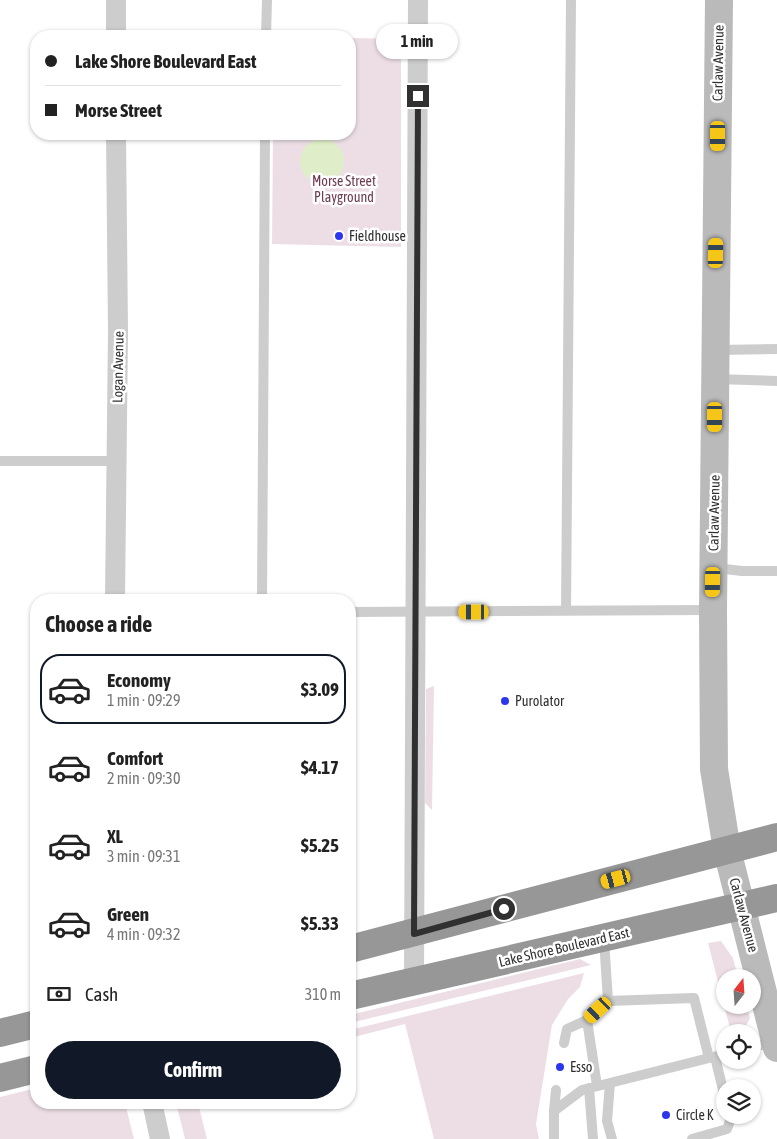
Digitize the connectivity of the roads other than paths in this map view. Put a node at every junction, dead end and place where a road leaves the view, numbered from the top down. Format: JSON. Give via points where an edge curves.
{"nodes":[{"id":1,"x":116,"y":0,"type":"edge"},
{"id":2,"x":267,"y":0,"type":"edge"},
{"id":3,"x":418,"y":0,"type":"edge"},
{"id":4,"x":571,"y":0,"type":"edge"},
{"id":5,"x":719,"y":0,"type":"edge"},
{"id":6,"x":116,"y":30,"type":"edge"},
{"id":7,"x":266,"y":30,"type":"edge"},
{"id":8,"x":116,"y":140,"type":"edge"},
{"id":9,"x":265,"y":140,"type":"edge"},
{"id":10,"x":777,"y":349,"type":"edge"},
{"id":11,"x":716,"y":350,"type":"junction"},
{"id":12,"x":715,"y":379,"type":"junction"},
{"id":13,"x":777,"y":381,"type":"edge"},
{"id":14,"x":116,"y":461,"type":"junction"},
{"id":15,"x":0,"y":462,"type":"edge"},
{"id":16,"x":714,"y":568,"type":"junction"},
{"id":17,"x":777,"y":571,"type":"edge"},
{"id":18,"x":115,"y":594,"type":"edge"},
{"id":19,"x":262,"y":594,"type":"edge"},
{"id":20,"x":713,"y":610,"type":"junction"},
{"id":21,"x":566,"y":611,"type":"junction"},
{"id":22,"x":356,"y":612,"type":"edge"},
{"id":23,"x":415,"y":613,"type":"junction"},
{"id":24,"x":777,"y":837,"type":"edge"},
{"id":25,"x":727,"y":850,"type":"junction"},
{"id":26,"x":777,"y":898,"type":"edge"},
{"id":27,"x":742,"y":907,"type":"junction"},
{"id":28,"x":414,"y":934,"type":"junction"},
{"id":29,"x":604,"y":938,"type":"junction"},
{"id":30,"x":356,"y":947,"type":"edge"},
{"id":31,"x":414,"y":981,"type":"junction"},
{"id":32,"x":356,"y":995,"type":"edge"},
{"id":33,"x":608,"y":1001,"type":"junction"},
{"id":34,"x":587,"y":1020,"type":"junction"},
{"id":35,"x":30,"y":1026,"type":"edge"},
{"id":36,"x":0,"y":1033,"type":"edge"},
{"id":37,"x":564,"y":1043,"type":"dead end"},
{"id":38,"x":768,"y":1046,"type":"edge"},
{"id":39,"x":716,"y":1056,"type":"edge"},
{"id":40,"x":30,"y":1070,"type":"edge"},
{"id":41,"x":0,"y":1078,"type":"edge"},
{"id":42,"x":610,"y":1083,"type":"junction"},
{"id":43,"x":590,"y":1088,"type":"junction"},
{"id":44,"x":556,"y":1090,"type":"dead end"},
{"id":45,"x":154,"y":1109,"type":"edge"},
{"id":46,"x":554,"y":1111,"type":"junction"},
{"id":47,"x":729,"y":1124,"type":"edge"},
{"id":48,"x":160,"y":1139,"type":"edge"},
{"id":49,"x":554,"y":1139,"type":"edge"},
{"id":50,"x":593,"y":1139,"type":"edge"},
{"id":51,"x":612,"y":1139,"type":"edge"},
{"id":52,"x":692,"y":1139,"type":"edge"}],
"edges":[{"from":1,"to":6,"type":"street"},
{"from":2,"to":7,"type":"lane"},
{"from":3,"to":23,"type":"street"},
{"from":4,"to":21,"type":"lane"},
{"from":5,"to":11,"type":"main road","name":"Carlaw Avenue"},
{"from":8,"to":14,"type":"street","name":"Logan Avenue"},
{"from":9,"to":19,"type":"lane"},
{"from":10,"to":11,"type":"lane"},
{"from":11,"to":12,"type":"main road","name":"Carlaw Avenue"},
{"from":12,"to":13,"type":"lane"},
{"from":12,"to":16,"type":"main road","name":"Carlaw Avenue"},
{"from":14,"to":15,"type":"lane"},
{"from":14,"to":18,"type":"street","name":"Logan Avenue"},
{"from":16,"to":17,"type":"lane"},
{"from":16,"to":20,"type":"main road","name":"Carlaw Avenue"},
{"from":20,"to":21,"type":"lane"},
{"from":20,"to":25,"type":"main road","name":"Carlaw Avenue","via":[[714,769]]},
{"from":21,"to":23,"type":"lane"},
{"from":22,"to":23,"type":"lane"},
{"from":23,"to":28,"type":"street"},
{"from":24,"to":25,"type":"highway"},
{"from":25,"to":27,"type":"main road","name":"Carlaw Avenue"},
{"from":25,"to":28,"type":"highway"},
{"from":26,"to":27,"type":"highway","name":"Lake Shore Boulevard East"},
{"from":27,"to":29,"type":"highway","name":"Lake Shore Boulevard East"},
{"from":27,"to":38,"type":"main road","name":"Carlaw Avenue"},
{"from":28,"to":30,"type":"highway"},
{"from":28,"to":31,"type":"street"},
{"from":29,"to":31,"type":"highway","name":"Lake Shore Boulevard East"},
{"from":29,"to":33,"type":"lane"},
{"from":31,"to":32,"type":"highway","name":"Lake Shore Boulevard East"},
{"from":33,"to":34,"type":"lane"},
{"from":33,"to":39,"type":"lane","via":[[694,998]]},
{"from":34,"to":37,"type":"lane","via":[[566,1029]]},
{"from":34,"to":43,"type":"lane"},
{"from":35,"to":36,"type":"highway"},
{"from":39,"to":42,"type":"lane"},
{"from":40,"to":41,"type":"highway"},
{"from":42,"to":43,"type":"lane"},
{"from":42,"to":51,"type":"lane","via":[[606,1120]]},
{"from":43,"to":46,"type":"lane"},
{"from":43,"to":50,"type":"lane"},
{"from":44,"to":46,"type":"lane"},
{"from":45,"to":48,"type":"street"},
{"from":46,"to":49,"type":"lane"},
{"from":47,"to":52,"type":"lane","via":[[727,1129]]}]}
